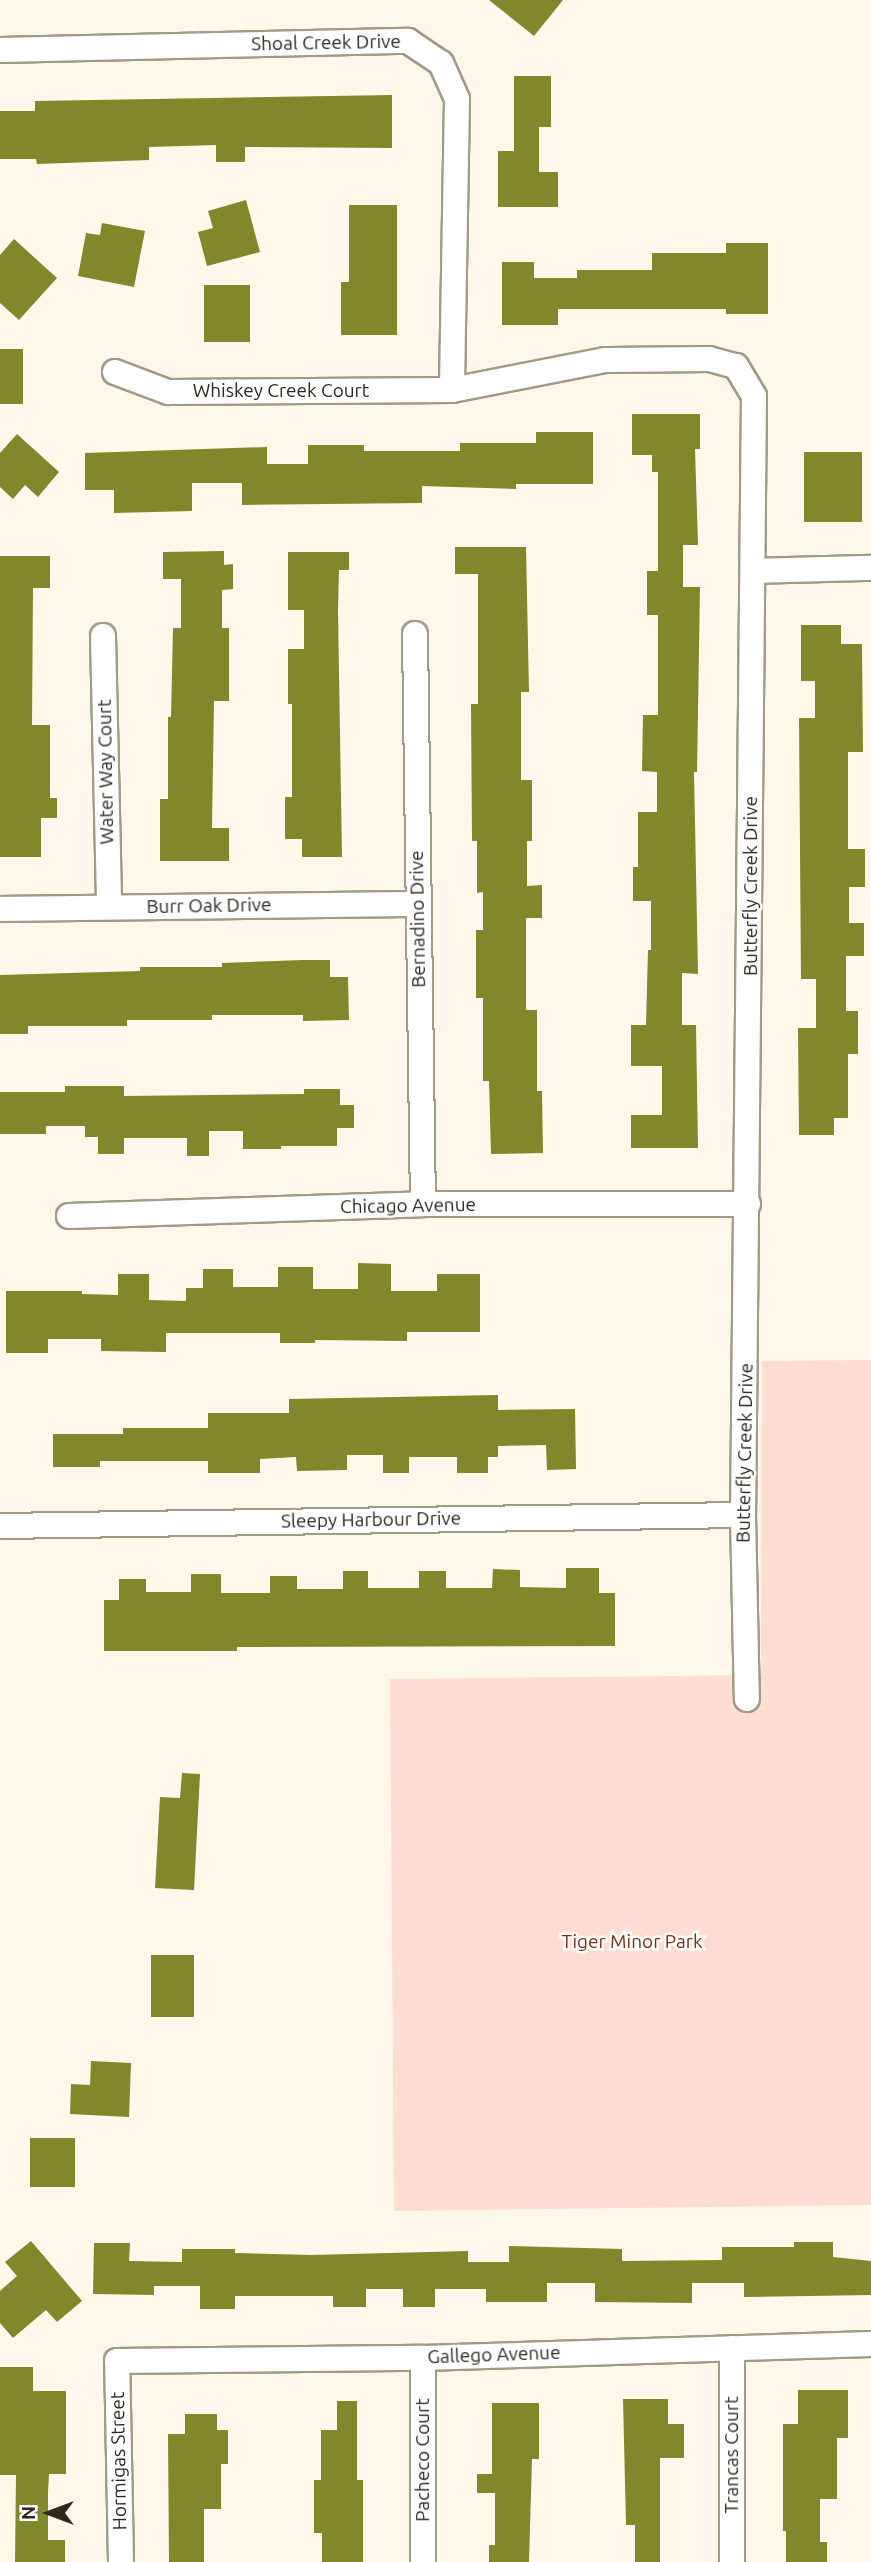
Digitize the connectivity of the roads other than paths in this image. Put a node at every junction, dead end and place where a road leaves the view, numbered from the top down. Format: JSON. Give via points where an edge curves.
{"nodes":[{"id":1,"x":0,"y":50,"type":"edge"},
{"id":2,"x":114,"y":372,"type":"dead end"},
{"id":3,"x":452,"y":390,"type":"junction"},
{"id":4,"x":871,"y":568,"type":"edge"},
{"id":5,"x":753,"y":570,"type":"junction"},
{"id":6,"x":415,"y":634,"type":"dead end"},
{"id":7,"x":103,"y":636,"type":"dead end"},
{"id":8,"x":418,"y":904,"type":"junction"},
{"id":9,"x":109,"y":908,"type":"junction"},
{"id":10,"x":0,"y":909,"type":"edge"},
{"id":11,"x":423,"y":1204,"type":"junction"},
{"id":12,"x":748,"y":1204,"type":"junction"},
{"id":13,"x":69,"y":1216,"type":"dead end"},
{"id":14,"x":743,"y":1515,"type":"junction"},
{"id":15,"x":0,"y":1526,"type":"edge"},
{"id":16,"x":747,"y":1699,"type":"dead end"},
{"id":17,"x":871,"y":2344,"type":"edge"},
{"id":18,"x":732,"y":2348,"type":"junction"},
{"id":19,"x":423,"y":2358,"type":"junction"},
{"id":20,"x":117,"y":2361,"type":"joint"},
{"id":21,"x":121,"y":2562,"type":"edge"},
{"id":22,"x":423,"y":2562,"type":"edge"},
{"id":23,"x":732,"y":2562,"type":"edge"}],
"edges":[{"from":1,"to":3,"type":"street","name":"Shoal Creek Drive","via":[[408,41],[441,63],[457,99]]},
{"from":2,"to":3,"type":"street","name":"Whiskey Creek Court","via":[[168,392]]},
{"from":3,"to":5,"type":"street","name":"Butterfly Creek Drive","via":[[605,359],[709,359],[736,366],[754,396]]},
{"from":4,"to":5,"type":"street"},
{"from":5,"to":12,"type":"street","name":"Butterfly Creek Drive"},
{"from":6,"to":8,"type":"street","name":"Bernadino Drive"},
{"from":7,"to":9,"type":"street","name":"Water Way Court"},
{"from":8,"to":9,"type":"street","name":"Burr Oak Drive"},
{"from":8,"to":11,"type":"street","name":"Bernadino Drive"},
{"from":9,"to":10,"type":"street","name":"Burr Oak Drive"},
{"from":11,"to":12,"type":"street","name":"Chicago Avenue"},
{"from":11,"to":13,"type":"street","name":"Chicago Avenue"},
{"from":12,"to":14,"type":"street","name":"Butterfly Creek Drive"},
{"from":14,"to":15,"type":"street","name":"Sleepy Harbour Drive"},
{"from":14,"to":16,"type":"street","name":"Butterfly Creek Drive"},
{"from":17,"to":18,"type":"street","name":"Gallego Avenue"},
{"from":18,"to":19,"type":"street","name":"Gallego Avenue"},
{"from":18,"to":23,"type":"street","name":"Trancas Court"},
{"from":19,"to":20,"type":"street","name":"Gallego Avenue"},
{"from":19,"to":22,"type":"street","name":"Pacheco Court"},
{"from":20,"to":21,"type":"street","name":"Hormigas Street"}]}
